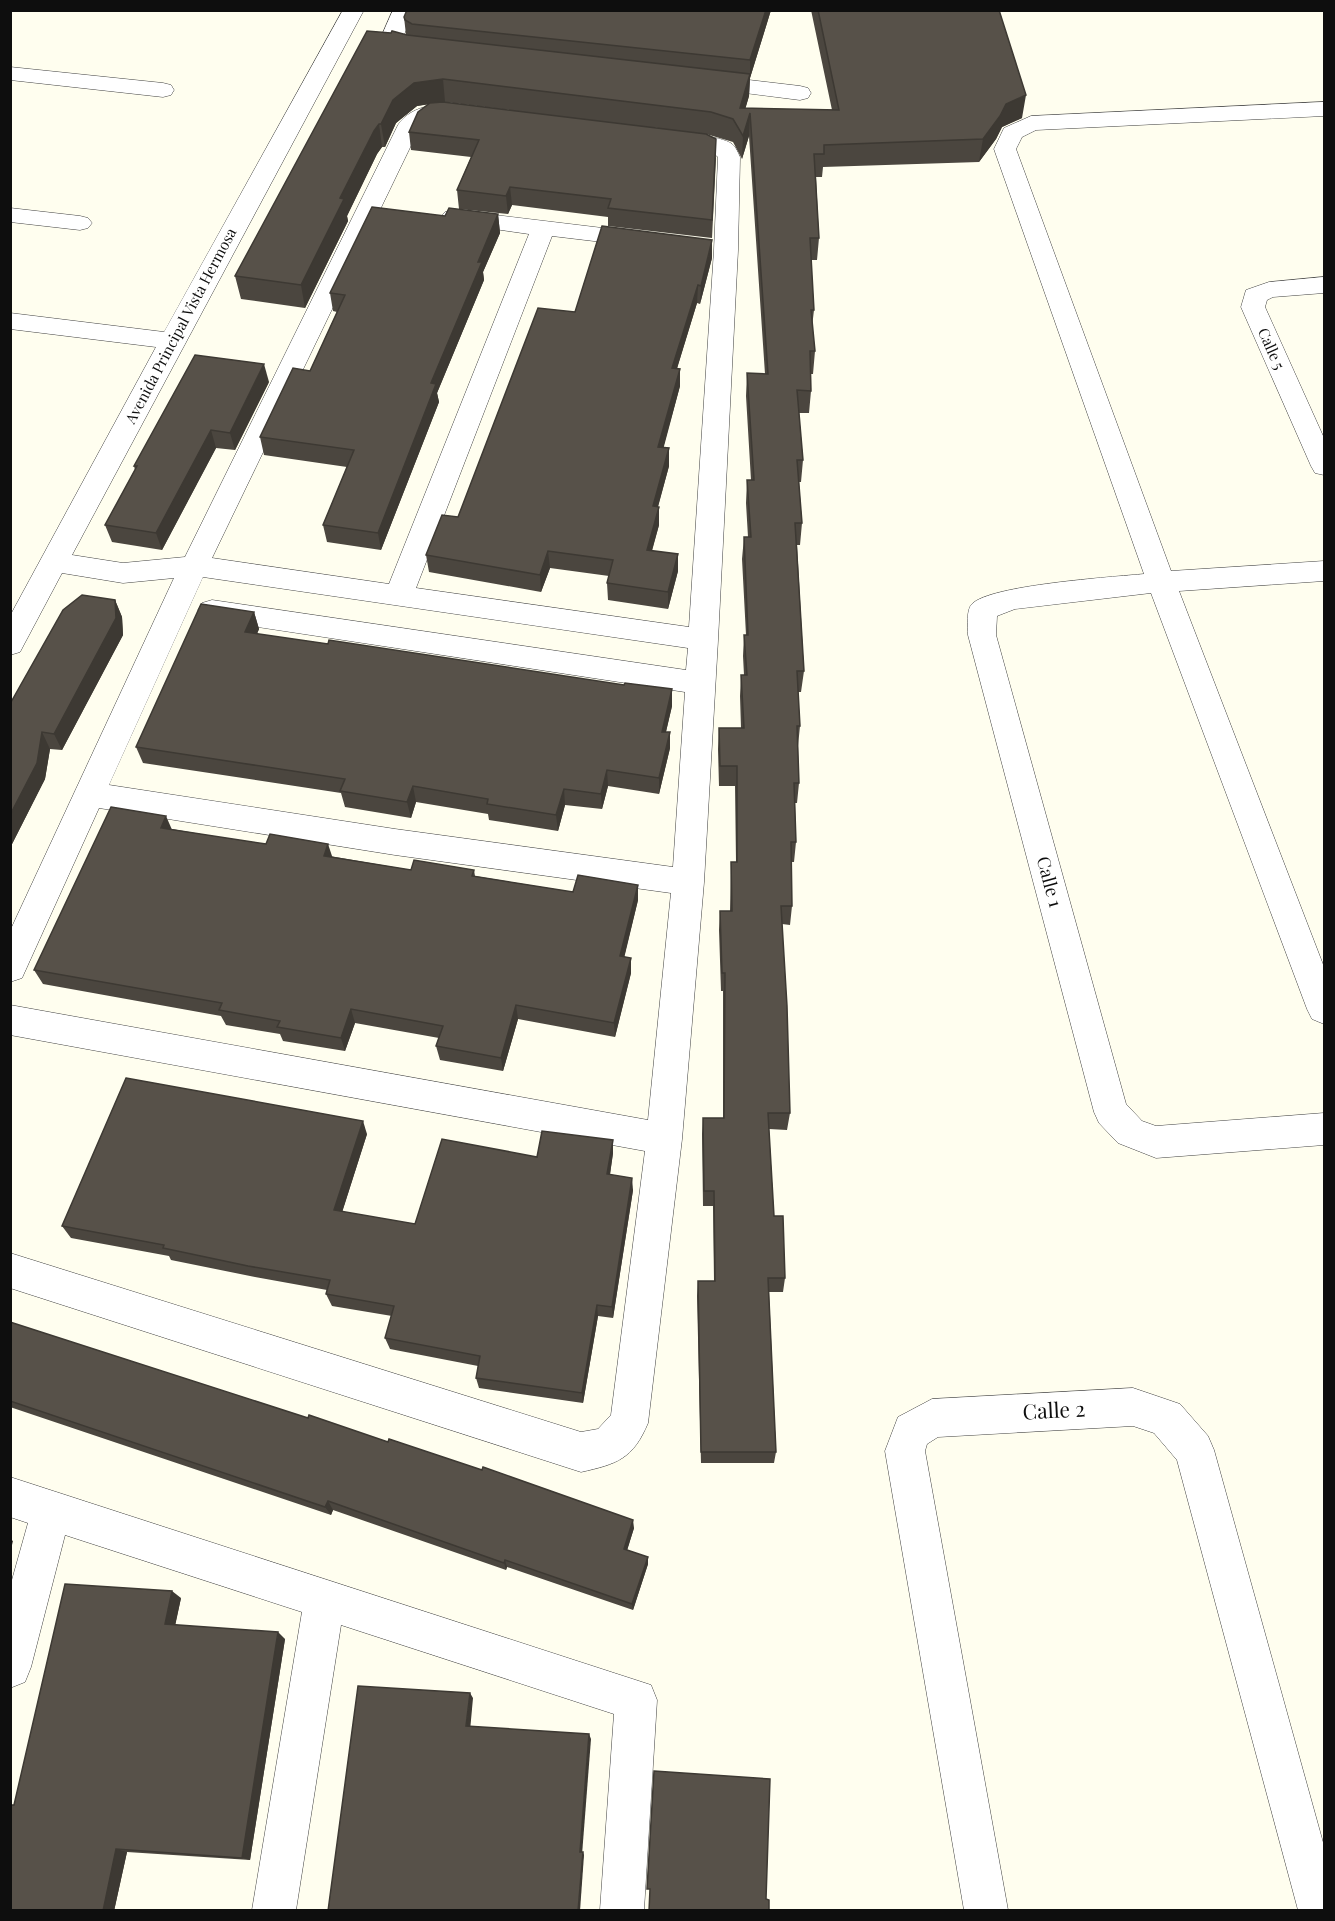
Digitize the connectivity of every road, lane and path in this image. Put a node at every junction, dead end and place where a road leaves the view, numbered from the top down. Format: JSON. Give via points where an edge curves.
{"nodes":[{"id":1,"x":354,"y":10,"type":"edge"},
{"id":2,"x":404,"y":10,"type":"edge"},
{"id":3,"x":446,"y":54,"type":"edge"},
{"id":4,"x":10,"y":73,"type":"edge"},
{"id":5,"x":682,"y":80,"type":"edge"},
{"id":6,"x":164,"y":90,"type":"dead end"},
{"id":7,"x":800,"y":93,"type":"dead end"},
{"id":8,"x":1324,"y":109,"type":"edge"},
{"id":9,"x":480,"y":115,"type":"edge"},
{"id":10,"x":641,"y":135,"type":"edge"},
{"id":11,"x":427,"y":214,"type":"edge"},
{"id":12,"x":10,"y":216,"type":"edge"},
{"id":13,"x":80,"y":223,"type":"dead end"},
{"id":14,"x":543,"y":228,"type":"junction"},
{"id":15,"x":666,"y":242,"type":"edge"},
{"id":16,"x":1324,"y":285,"type":"edge"},
{"id":17,"x":10,"y":321,"type":"edge"},
{"id":18,"x":172,"y":340,"type":"junction"},
{"id":19,"x":1324,"y":466,"type":"edge"},
{"id":20,"x":54,"y":562,"type":"junction"},
{"id":21,"x":194,"y":566,"type":"junction"},
{"id":22,"x":1324,"y":571,"type":"edge"},
{"id":23,"x":123,"y":573,"type":"junction"},
{"id":24,"x":1161,"y":582,"type":"junction"},
{"id":25,"x":399,"y":595,"type":"junction"},
{"id":26,"x":176,"y":604,"type":"junction"},
{"id":27,"x":704,"y":640,"type":"junction"},
{"id":28,"x":10,"y":644,"type":"edge"},
{"id":29,"x":701,"y":683,"type":"junction"},
{"id":30,"x":91,"y":794,"type":"junction"},
{"id":31,"x":688,"y":882,"type":"junction"},
{"id":32,"x":10,"y":968,"type":"edge"},
{"id":33,"x":1324,"y":1009,"type":"edge"},
{"id":34,"x":10,"y":1020,"type":"edge"},
{"id":35,"x":1324,"y":1129,"type":"edge"},
{"id":36,"x":664,"y":1139,"type":"junction"},
{"id":37,"x":10,"y":1270,"type":"edge"},
{"id":38,"x":10,"y":1497,"type":"edge"},
{"id":39,"x":51,"y":1511,"type":"junction"},
{"id":40,"x":325,"y":1598,"type":"junction"},
{"id":41,"x":10,"y":1667,"type":"edge"},
{"id":42,"x":274,"y":1911,"type":"edge"},
{"id":43,"x":622,"y":1911,"type":"edge"},
{"id":44,"x":986,"y":1911,"type":"edge"},
{"id":45,"x":1320,"y":1911,"type":"edge"}],
"edges":[{"from":1,"to":18,"type":"street","name":"Avenida Principal Vista Hermosa"},
{"from":2,"to":3,"type":"street","via":[[393,35],[396,44],[410,50]]},
{"from":4,"to":6,"type":"street"},
{"from":5,"to":7,"type":"street"},
{"from":8,"to":24,"type":"street","via":[[1031,123],[1012,133],[1005,149]]},
{"from":9,"to":21,"type":"street","via":[[425,113],[409,125],[380,208]]},
{"from":10,"to":27,"type":"street","via":[[710,144],[724,149],[729,157],[716,248]]},
{"from":11,"to":14,"type":"street"},
{"from":12,"to":13,"type":"street"},
{"from":14,"to":15,"type":"street"},
{"from":14,"to":25,"type":"street"},
{"from":16,"to":19,"type":"street","name":"Calle 5","via":[[1269,290],[1255,296],[1252,307]]},
{"from":17,"to":18,"type":"street"},
{"from":18,"to":20,"type":"street","name":"Avenida Principal Vista Hermosa"},
{"from":20,"to":23,"type":"street"},
{"from":20,"to":28,"type":"street","name":"Avenida Principal Vista Hermosa"},
{"from":21,"to":23,"type":"street"},
{"from":21,"to":25,"type":"street"},
{"from":21,"to":26,"type":"street"},
{"from":22,"to":24,"type":"street"},
{"from":23,"to":26,"type":"street"},
{"from":24,"to":33,"type":"street"},
{"from":24,"to":35,"type":"street","name":"Calle 1","via":[[1012,599],[983,610],[982,635],[1111,1112],[1130,1132],[1156,1142]]},
{"from":25,"to":27,"type":"street"},
{"from":26,"to":29,"type":"street"},
{"from":26,"to":30,"type":"street"},
{"from":27,"to":29,"type":"street"},
{"from":29,"to":31,"type":"street"},
{"from":30,"to":31,"type":"street","via":[[396,842]]},
{"from":30,"to":32,"type":"street"},
{"from":31,"to":36,"type":"street"},
{"from":34,"to":36,"type":"street"},
{"from":36,"to":37,"type":"street","via":[[629,1423],[609,1446],[581,1452]]},
{"from":38,"to":39,"type":"street"},
{"from":39,"to":40,"type":"street"},
{"from":39,"to":41,"type":"street"},
{"from":40,"to":42,"type":"street"},
{"from":40,"to":43,"type":"street","via":[[636,1700]]},
{"from":44,"to":45,"type":"street","name":"Calle 2","via":[[905,1451],[912,1431],[932,1418],[1133,1407],[1166,1418],[1194,1450]]}]}
